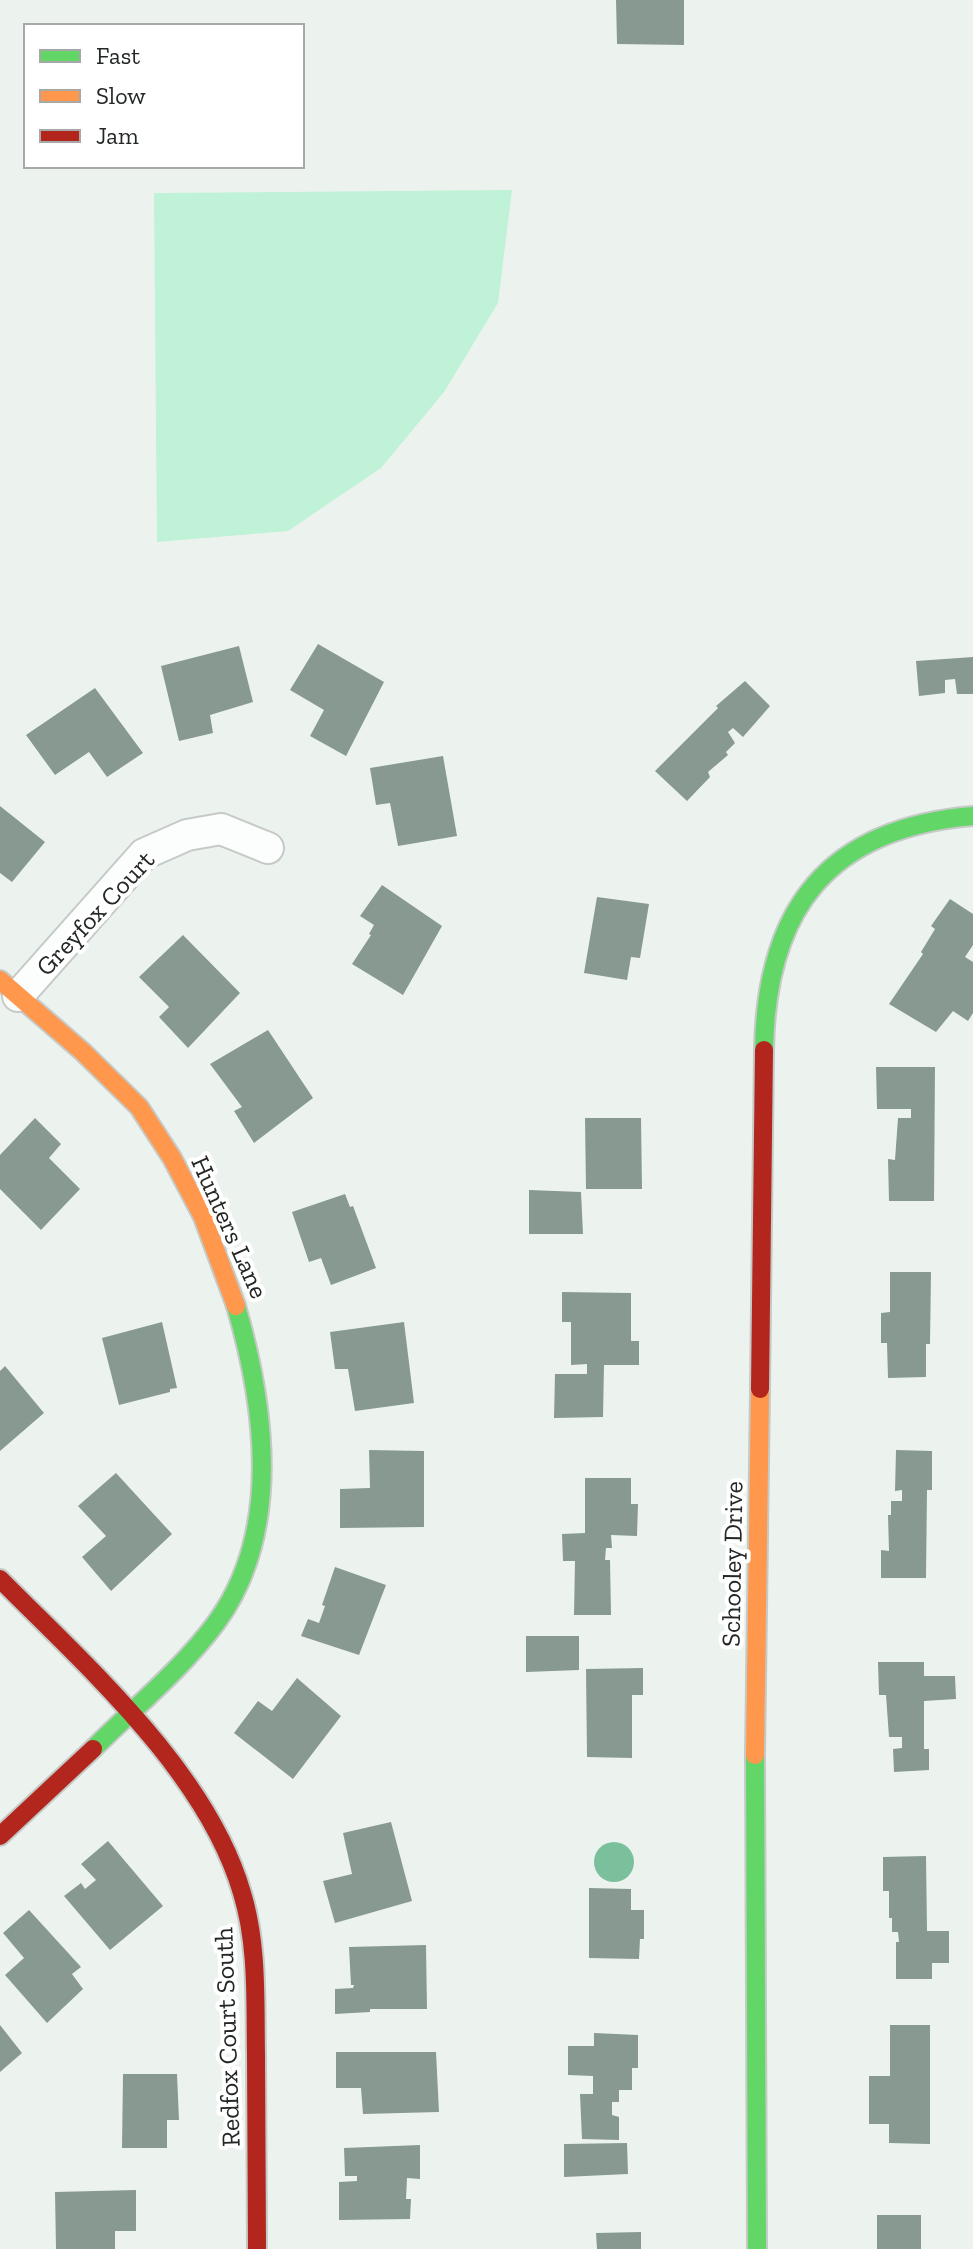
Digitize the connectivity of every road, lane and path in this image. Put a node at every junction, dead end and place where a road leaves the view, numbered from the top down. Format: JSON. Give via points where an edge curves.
{"nodes":[{"id":1,"x":973,"y":816,"type":"edge"},
{"id":2,"x":268,"y":848,"type":"dead end"},
{"id":3,"x":9,"y":988,"type":"edge"},
{"id":4,"x":0,"y":1579,"type":"edge"},
{"id":5,"x":130,"y":1713,"type":"junction"},
{"id":6,"x":0,"y":1836,"type":"edge"},
{"id":7,"x":257,"y":2249,"type":"edge"},
{"id":8,"x":757,"y":2249,"type":"edge"}],
"edges":[{"from":1,"to":8,"type":"street","name":"Schooley Drive","via":[[914,823],[877,835],[845,855],[810,890],[782,936],[771,973],[763,1039],[754,1847]]},
{"from":2,"to":3,"type":"street","name":"Greyfox Court","via":[[221,829],[187,835],[144,854]]},
{"from":3,"to":5,"type":"street","name":"Hunters Lane","via":[[137,1105],[174,1161],[222,1259],[255,1379],[262,1450],[259,1511],[238,1586],[204,1638]]},
{"from":4,"to":5,"type":"street","name":"Redfox Court South"},
{"from":5,"to":6,"type":"street","name":"Hunters Lane"},
{"from":5,"to":7,"type":"street","name":"Redfox Court South","via":[[211,1825],[245,1901],[255,1969]]}]}
